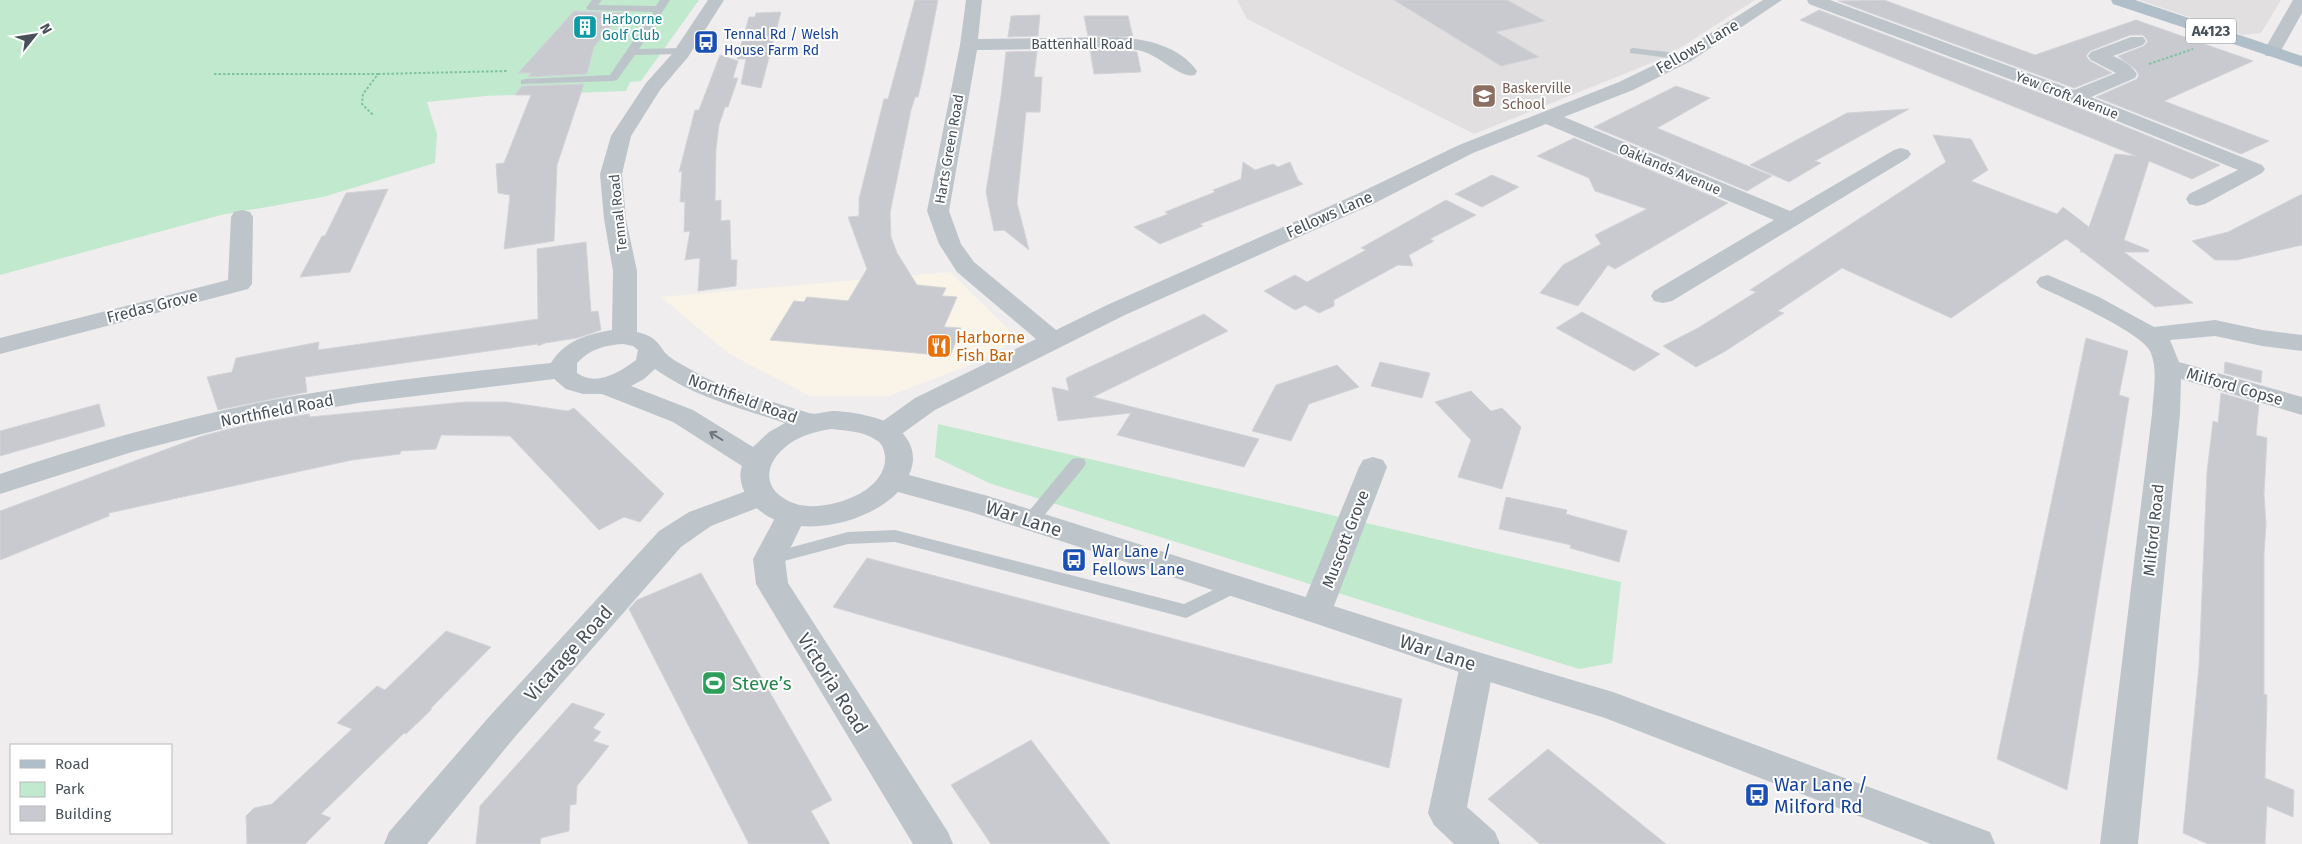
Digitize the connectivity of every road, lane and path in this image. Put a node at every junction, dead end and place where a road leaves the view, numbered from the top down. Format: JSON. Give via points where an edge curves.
{"nodes":[{"id":1,"x":598,"y":0,"type":"edge"},
{"id":2,"x":665,"y":0,"type":"edge"},
{"id":3,"x":716,"y":0,"type":"edge"},
{"id":4,"x":974,"y":0,"type":"edge"},
{"id":5,"x":1774,"y":0,"type":"edge"},
{"id":6,"x":1815,"y":0,"type":"edge"},
{"id":7,"x":2119,"y":0,"type":"edge"},
{"id":8,"x":2301,"y":0,"type":"edge"},
{"id":9,"x":659,"y":9,"type":"junction"},
{"id":10,"x":2230,"y":38,"type":"junction"},
{"id":11,"x":2137,"y":41,"type":"dead end"},
{"id":12,"x":969,"y":45,"type":"junction"},
{"id":13,"x":683,"y":51,"type":"junction"},
{"id":14,"x":1633,"y":51,"type":"dead end"},
{"id":15,"x":632,"y":52,"type":"junction"},
{"id":16,"x":2272,"y":52,"type":"junction"},
{"id":17,"x":1685,"y":57,"type":"junction"},
{"id":18,"x":2302,"y":62,"type":"edge"},
{"id":19,"x":1188,"y":70,"type":"dead end"},
{"id":20,"x":513,"y":71,"type":"dead end"},
{"id":21,"x":2127,"y":71,"type":"junction"},
{"id":22,"x":214,"y":74,"type":"dead end"},
{"id":23,"x":378,"y":74,"type":"junction"},
{"id":24,"x":525,"y":82,"type":"dead end"},
{"id":25,"x":2075,"y":97,"type":"junction"},
{"id":26,"x":374,"y":116,"type":"dead end"},
{"id":27,"x":1548,"y":118,"type":"junction"},
{"id":28,"x":1901,"y":154,"type":"dead end"},
{"id":29,"x":2197,"y":199,"type":"dead end"},
{"id":30,"x":242,"y":217,"type":"dead end"},
{"id":31,"x":1792,"y":220,"type":"junction"},
{"id":32,"x":2047,"y":282,"type":"dead end"},
{"id":33,"x":1663,"y":296,"type":"dead end"},
{"id":34,"x":2150,"y":335,"type":"junction"},
{"id":35,"x":624,"y":336,"type":"junction"},
{"id":36,"x":1054,"y":341,"type":"junction"},
{"id":37,"x":2302,"y":343,"type":"edge"},
{"id":38,"x":0,"y":346,"type":"edge"},
{"id":39,"x":651,"y":354,"type":"junction"},
{"id":40,"x":2167,"y":367,"type":"junction"},
{"id":41,"x":562,"y":370,"type":"junction"},
{"id":42,"x":606,"y":386,"type":"junction"},
{"id":43,"x":2302,"y":406,"type":"edge"},
{"id":44,"x":812,"y":423,"type":"junction"},
{"id":45,"x":886,"y":432,"type":"junction"},
{"id":46,"x":757,"y":462,"type":"junction"},
{"id":47,"x":1078,"y":464,"type":"dead end"},
{"id":48,"x":1373,"y":467,"type":"dead end"},
{"id":49,"x":893,"y":481,"type":"junction"},
{"id":50,"x":0,"y":484,"type":"edge"},
{"id":51,"x":760,"y":496,"type":"junction"},
{"id":52,"x":792,"y":514,"type":"junction"},
{"id":53,"x":1031,"y":520,"type":"junction"},
{"id":54,"x":770,"y":559,"type":"junction"},
{"id":55,"x":1234,"y":586,"type":"junction"},
{"id":56,"x":1316,"y":611,"type":"junction"},
{"id":57,"x":1477,"y":665,"type":"junction"},
{"id":58,"x":403,"y":844,"type":"edge"},
{"id":59,"x":934,"y":844,"type":"edge"},
{"id":60,"x":1481,"y":844,"type":"edge"},
{"id":61,"x":1976,"y":844,"type":"edge"},
{"id":62,"x":2119,"y":844,"type":"edge"}],
"edges":[{"from":1,"to":9,"type":"lane","via":[[591,8]]},
{"from":2,"to":9,"type":"lane"},
{"from":3,"to":13,"type":"street","name":"Tennal Road"},
{"from":4,"to":12,"type":"street","name":"Harts Green Road"},
{"from":5,"to":17,"type":"street","name":"Fellows Lane"},
{"from":6,"to":25,"type":"street","name":"Yew Croft Avenue"},
{"from":7,"to":10,"type":"main road","number":"A4123"},
{"from":8,"to":16,"type":"street"},
{"from":9,"to":15,"type":"lane"},
{"from":10,"to":16,"type":"main road","number":"A4123"},
{"from":10,"to":21,"type":"path"},
{"from":11,"to":21,"type":"street","via":[[2097,56]]},
{"from":12,"to":19,"type":"street","name":"Battenhall Road","via":[[1118,42],[1142,45],[1169,54]]},
{"from":12,"to":36,"type":"street","name":"Harts Green Road","via":[[938,211],[950,244],[965,266]]},
{"from":13,"to":15,"type":"lane"},
{"from":13,"to":35,"type":"street","name":"Tennal Road","via":[[654,86],[622,136],[611,174],[625,271]]},
{"from":14,"to":17,"type":"lane"},
{"from":15,"to":24,"type":"lane","via":[[613,78]]},
{"from":16,"to":18,"type":"main road","number":"A4123"},
{"from":17,"to":27,"type":"street","name":"Fellows Lane"},
{"from":20,"to":23,"type":"path"},
{"from":21,"to":25,"type":"street","via":[[2128,74]]},
{"from":22,"to":23,"type":"path"},
{"from":23,"to":26,"type":"path","via":[[363,94],[362,104]]},
{"from":25,"to":29,"type":"street","name":"Yew Croft Avenue","via":[[2256,169]]},
{"from":27,"to":31,"type":"street","name":"Oaklands Avenue"},
{"from":27,"to":36,"type":"street","name":"Fellows Lane","via":[[1466,149],[1365,199]]},
{"from":28,"to":31,"type":"street"},
{"from":30,"to":38,"type":"street","name":"Fredas Grove","via":[[240,284]]},
{"from":31,"to":33,"type":"street"},
{"from":32,"to":34,"type":"street","name":"Milford Road"},
{"from":34,"to":37,"type":"street","via":[[2215,328]]},
{"from":34,"to":40,"type":"street","name":"Milford Road","via":[[2161,347]]},
{"from":35,"to":39,"type":"street","name":"Northfield Road","via":[[644,342]]},
{"from":35,"to":41,"type":"street","via":[[599,340],[575,350],[566,359]]},
{"from":36,"to":45,"type":"street","name":"Fellows Lane","via":[[925,404]]},
{"from":39,"to":42,"type":"street","via":[[637,374]]},
{"from":39,"to":44,"type":"street","name":"Northfield Road","via":[[678,374],[709,389]]},
{"from":40,"to":43,"type":"street","name":"Milford Copse"},
{"from":40,"to":62,"type":"street","name":"Milford Road","via":[[2166,414]]},
{"from":41,"to":42,"type":"street","via":[[570,382],[592,387]]},
{"from":41,"to":50,"type":"street","name":"Northfield Road","via":[[329,399],[261,412],[100,451]]},
{"from":46,"to":42,"type":"street","one_way":true,"via":[[683,416]]},
{"from":44,"to":45,"type":"street","via":[[852,420],[871,424]]},
{"from":44,"to":46,"type":"street","via":[[778,439]]},
{"from":45,"to":49,"type":"street","via":[[896,442],[900,454],[900,468]]},
{"from":46,"to":51,"type":"street","via":[[755,486]]},
{"from":47,"to":53,"type":"lane"},
{"from":48,"to":56,"type":"street","name":"Muscott Grove"},
{"from":49,"to":52,"type":"street","via":[[879,495],[838,514]]},
{"from":49,"to":53,"type":"street","name":"War Lane"},
{"from":51,"to":52,"type":"street","via":[[774,507]]},
{"from":51,"to":58,"type":"street","name":"Vicarage Road","via":[[700,519],[670,539],[501,728]]},
{"from":52,"to":54,"type":"street"},
{"from":53,"to":55,"type":"street","name":"War Lane"},
{"from":54,"to":55,"type":"lane","via":[[848,538],[895,536],[1186,611]]},
{"from":54,"to":59,"type":"street","name":"Victoria Road","via":[[772,584]]},
{"from":55,"to":56,"type":"street","name":"War Lane"},
{"from":56,"to":57,"type":"street","name":"War Lane"},
{"from":57,"to":60,"type":"street","via":[[1446,813]]},
{"from":57,"to":61,"type":"street","name":"War Lane","via":[[1613,706]]}]}
